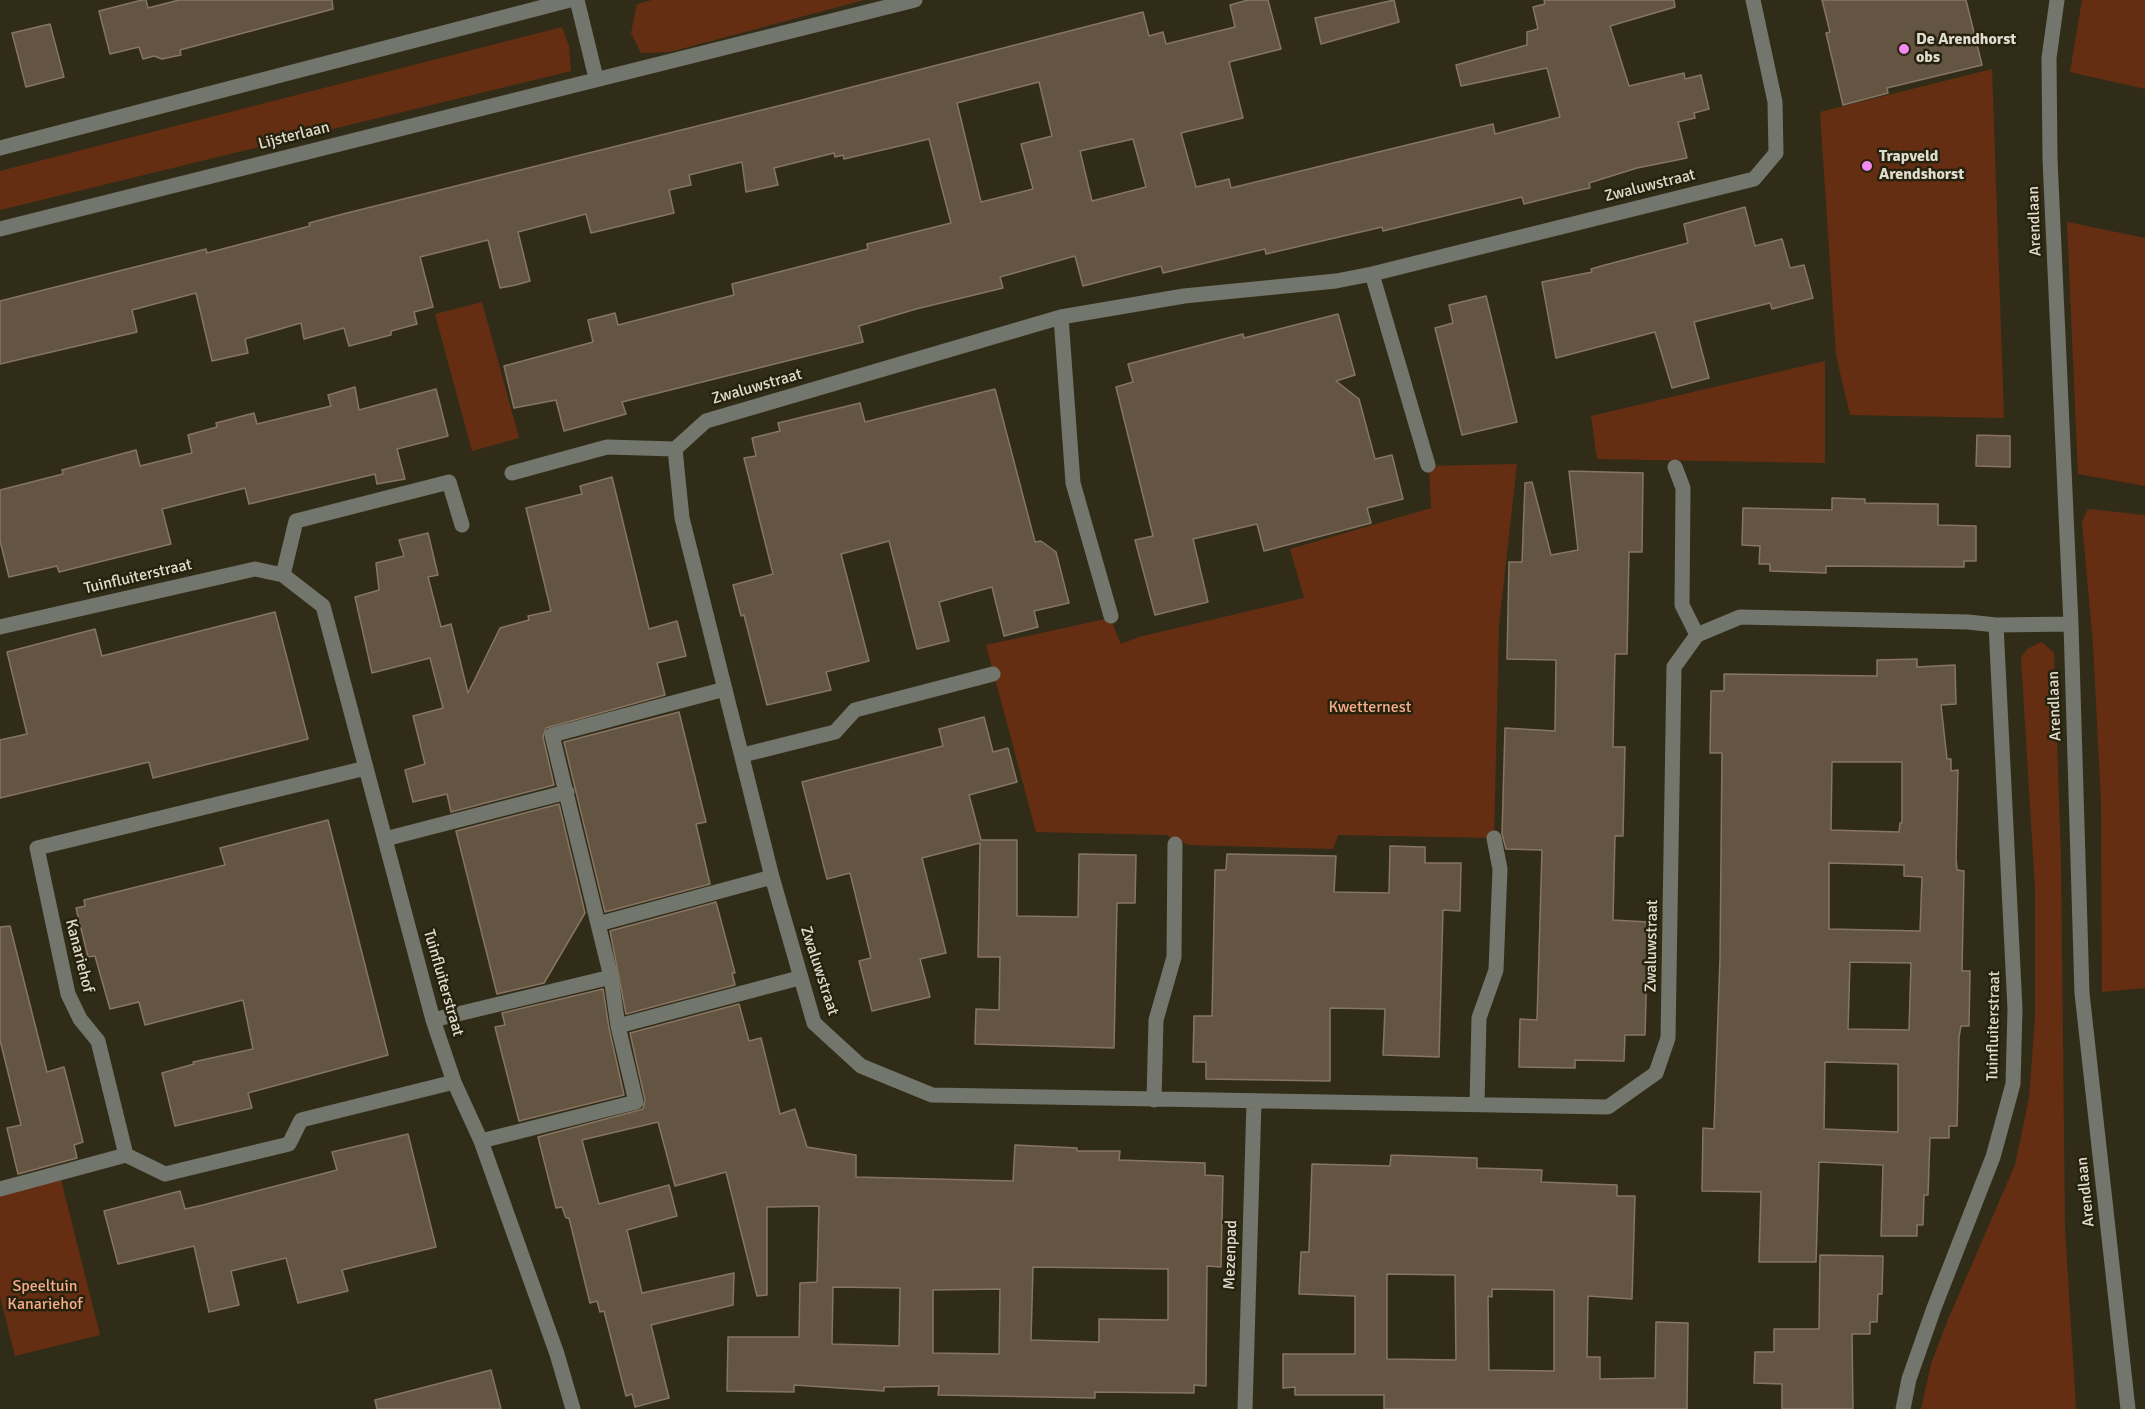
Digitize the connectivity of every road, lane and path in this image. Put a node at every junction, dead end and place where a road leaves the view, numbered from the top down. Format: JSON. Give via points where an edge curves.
{"nodes":[{"id":1,"x":570,"y":0,"type":"edge"},
{"id":2,"x":577,"y":0,"type":"edge"},
{"id":3,"x":915,"y":0,"type":"edge"},
{"id":4,"x":1753,"y":0,"type":"edge"},
{"id":5,"x":2057,"y":0,"type":"edge"},
{"id":6,"x":596,"y":78,"type":"junction"},
{"id":7,"x":0,"y":148,"type":"edge"},
{"id":8,"x":0,"y":229,"type":"edge"},
{"id":9,"x":1371,"y":274,"type":"junction"},
{"id":10,"x":1061,"y":317,"type":"junction"},
{"id":11,"x":675,"y":449,"type":"junction"},
{"id":12,"x":1428,"y":465,"type":"dead end"},
{"id":13,"x":1675,"y":467,"type":"dead end"},
{"id":14,"x":512,"y":473,"type":"dead end"},
{"id":15,"x":462,"y":525,"type":"dead end"},
{"id":16,"x":283,"y":575,"type":"junction"},
{"id":17,"x":1111,"y":616,"type":"dead end"},
{"id":18,"x":2071,"y":624,"type":"junction"},
{"id":19,"x":1996,"y":625,"type":"junction"},
{"id":20,"x":0,"y":627,"type":"edge"},
{"id":21,"x":1697,"y":635,"type":"junction"},
{"id":22,"x":993,"y":674,"type":"dead end"},
{"id":23,"x":725,"y":690,"type":"junction"},
{"id":24,"x":743,"y":755,"type":"junction"},
{"id":25,"x":366,"y":768,"type":"junction"},
{"id":26,"x":567,"y":792,"type":"junction"},
{"id":27,"x":1494,"y":838,"type":"dead end"},
{"id":28,"x":385,"y":839,"type":"junction"},
{"id":29,"x":1175,"y":844,"type":"dead end"},
{"id":30,"x":772,"y":877,"type":"junction"},
{"id":31,"x":598,"y":924,"type":"junction"},
{"id":32,"x":611,"y":977,"type":"junction"},
{"id":33,"x":799,"y":978,"type":"junction"},
{"id":34,"x":433,"y":1020,"type":"junction"},
{"id":35,"x":618,"y":1026,"type":"junction"},
{"id":36,"x":454,"y":1082,"type":"junction"},
{"id":37,"x":1154,"y":1100,"type":"junction"},
{"id":38,"x":1254,"y":1102,"type":"junction"},
{"id":39,"x":1477,"y":1104,"type":"junction"},
{"id":40,"x":481,"y":1141,"type":"junction"},
{"id":41,"x":126,"y":1155,"type":"junction"},
{"id":42,"x":0,"y":1189,"type":"edge"},
{"id":43,"x":573,"y":1409,"type":"edge"},
{"id":44,"x":1245,"y":1409,"type":"edge"},
{"id":45,"x":1903,"y":1409,"type":"edge"},
{"id":46,"x":2128,"y":1409,"type":"edge"}],
"edges":[{"from":1,"to":7,"type":"street"},
{"from":2,"to":6,"type":"street"},
{"from":3,"to":6,"type":"street","name":"Lijsterlaan"},
{"from":4,"to":9,"type":"street","name":"Zwaluwstraat","via":[[1775,102],[1776,153],[1754,178]]},
{"from":5,"to":18,"type":"street","name":"Arendlaan","via":[[2049,58],[2050,159]]},
{"from":6,"to":8,"type":"street","name":"Lijsterlaan"},
{"from":9,"to":10,"type":"street","name":"Zwaluwstraat","via":[[1184,296]]},
{"from":9,"to":12,"type":"street"},
{"from":10,"to":11,"type":"street","name":"Zwaluwstraat","via":[[706,421]]},
{"from":10,"to":17,"type":"street","via":[[1073,483]]},
{"from":11,"to":14,"type":"street","via":[[607,447]]},
{"from":11,"to":23,"type":"street","name":"Zwaluwstraat","via":[[682,518]]},
{"from":13,"to":21,"type":"street","via":[[1683,488],[1682,606]]},
{"from":15,"to":16,"type":"street","via":[[449,482],[296,521]]},
{"from":16,"to":20,"type":"street","name":"Tuinfluiterstraat","via":[[255,569]]},
{"from":16,"to":25,"type":"street","name":"Tuinfluiterstraat","via":[[322,606]]},
{"from":18,"to":19,"type":"street"},
{"from":18,"to":46,"type":"street","name":"Arendlaan","via":[[2082,993]]},
{"from":19,"to":21,"type":"street","via":[[1740,617]]},
{"from":19,"to":45,"type":"street","name":"Tuinfluiterstraat","via":[[2015,1009],[2013,1084],[1993,1157],[1934,1308],[1909,1379]]},
{"from":21,"to":39,"type":"street","name":"Zwaluwstraat","via":[[1674,667],[1668,1038],[1656,1073],[1608,1107]]},
{"from":22,"to":24,"type":"street","via":[[855,710],[835,732]]},
{"from":23,"to":24,"type":"street","name":"Zwaluwstraat"},
{"from":23,"to":26,"type":"street","via":[[552,735]]},
{"from":24,"to":30,"type":"street","name":"Zwaluwstraat"},
{"from":25,"to":28,"type":"street","name":"Tuinfluiterstraat"},
{"from":25,"to":41,"type":"street","name":"Kanariehof","via":[[37,848],[68,994],[80,1019],[98,1041]]},
{"from":26,"to":28,"type":"street"},
{"from":26,"to":31,"type":"street"},
{"from":27,"to":39,"type":"street","via":[[1500,869],[1496,970],[1479,1018]]},
{"from":28,"to":34,"type":"street","name":"Tuinfluiterstraat"},
{"from":29,"to":37,"type":"street","via":[[1174,957],[1156,1020]]},
{"from":30,"to":31,"type":"street"},
{"from":30,"to":33,"type":"street","name":"Zwaluwstraat"},
{"from":31,"to":32,"type":"street"},
{"from":32,"to":34,"type":"street"},
{"from":32,"to":35,"type":"street"},
{"from":33,"to":35,"type":"street"},
{"from":33,"to":37,"type":"street","name":"Zwaluwstraat","via":[[814,1023],[861,1066],[932,1095]]},
{"from":34,"to":36,"type":"street","name":"Tuinfluiterstraat"},
{"from":35,"to":40,"type":"street","via":[[636,1102]]},
{"from":36,"to":40,"type":"street","name":"Tuinfluiterstraat"},
{"from":36,"to":41,"type":"street","via":[[301,1120],[289,1144],[165,1174]]},
{"from":37,"to":38,"type":"street","name":"Zwaluwstraat"},
{"from":38,"to":39,"type":"street","name":"Zwaluwstraat"},
{"from":38,"to":44,"type":"street","name":"Mezenpad"},
{"from":40,"to":43,"type":"street","name":"Tuinfluiterstraat"},
{"from":41,"to":42,"type":"street"}]}
